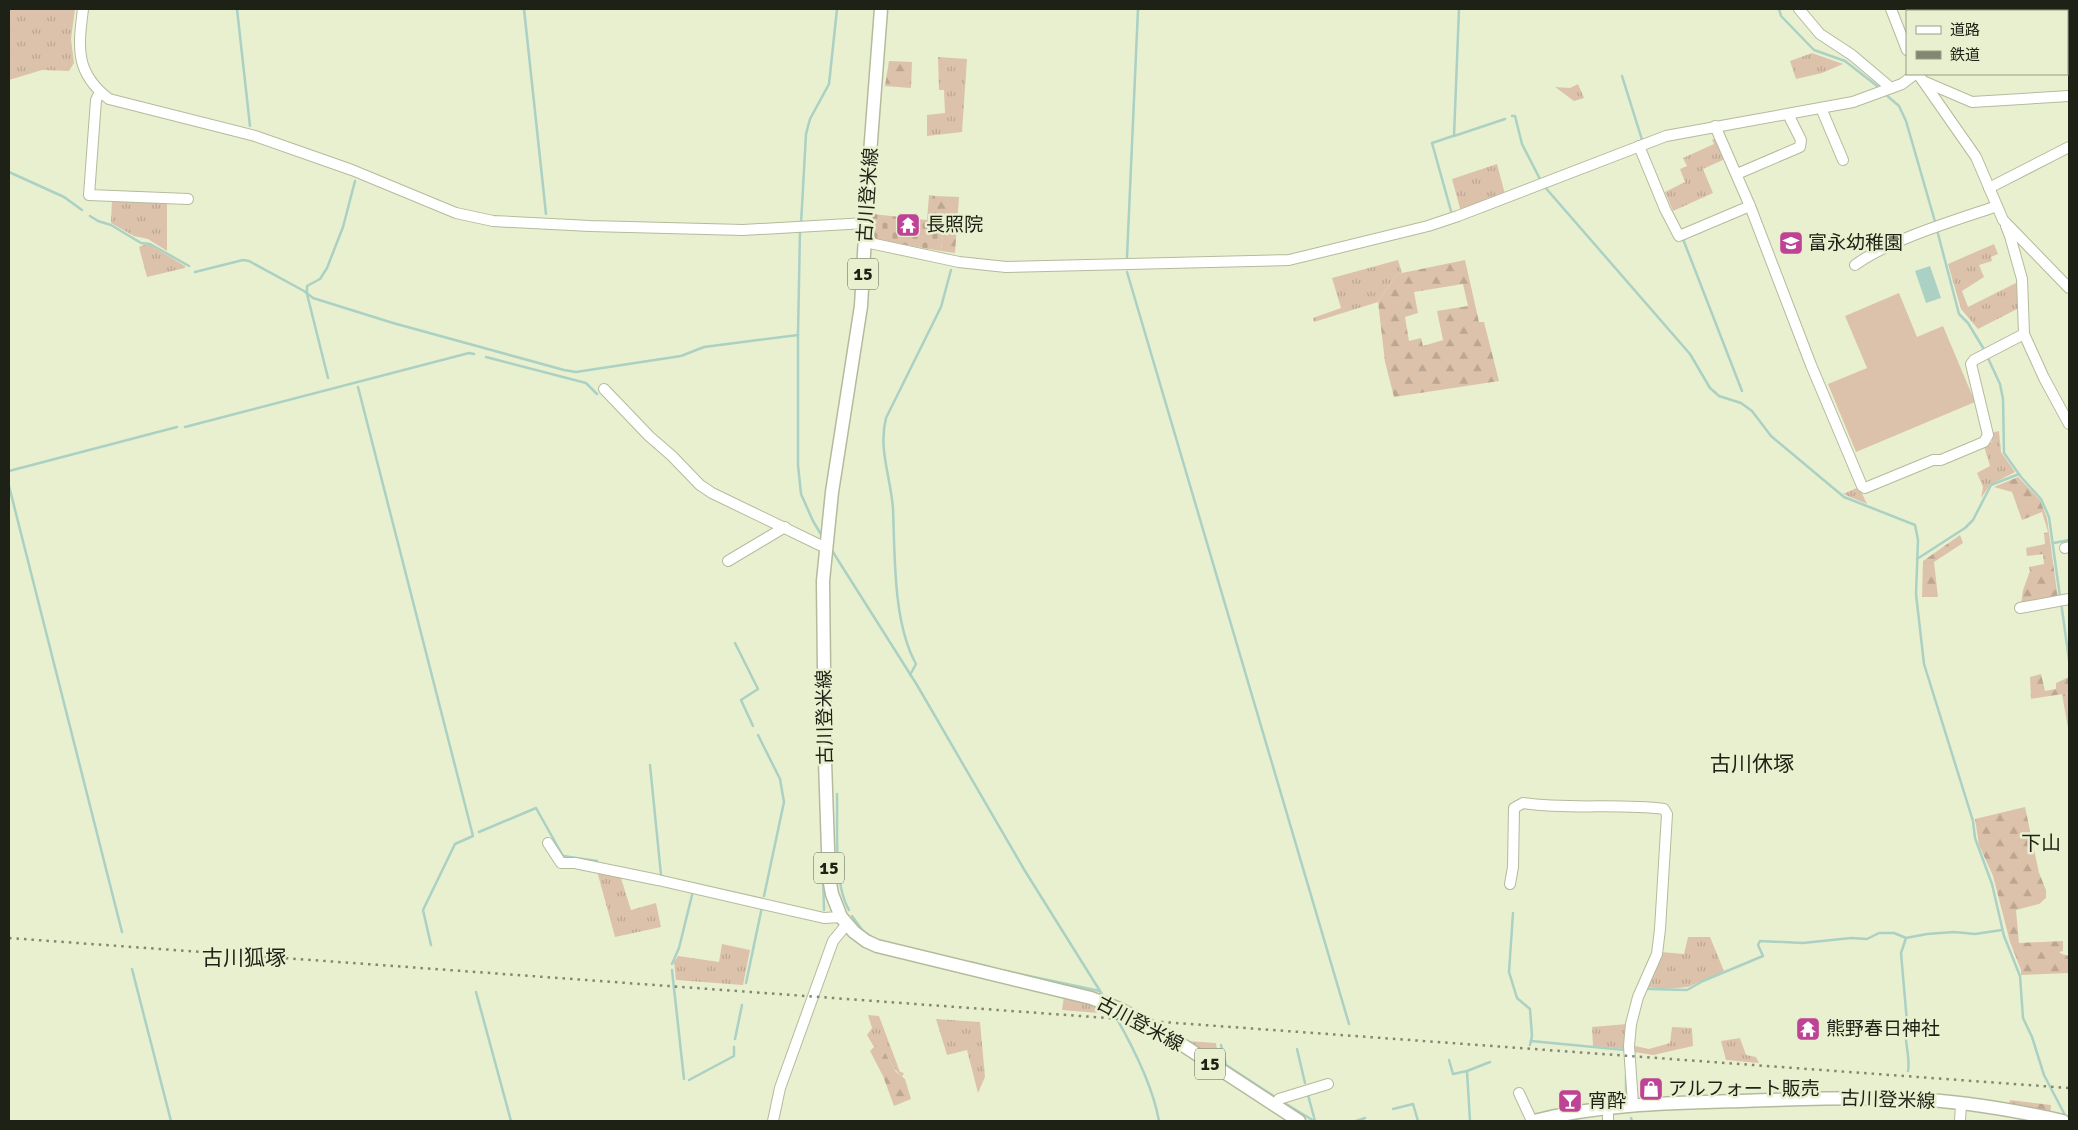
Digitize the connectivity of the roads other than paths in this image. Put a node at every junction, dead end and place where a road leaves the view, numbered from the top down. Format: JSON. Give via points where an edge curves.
{"nodes":[{"id":1,"x":83,"y":9,"type":"edge"},
{"id":2,"x":881,"y":9,"type":"edge"},
{"id":3,"x":1799,"y":9,"type":"edge"},
{"id":4,"x":1891,"y":9,"type":"edge"},
{"id":5,"x":1906,"y":46,"type":"edge"},
{"id":6,"x":1918,"y":75,"type":"edge"},
{"id":7,"x":1889,"y":89,"type":"junction"},
{"id":8,"x":100,"y":92,"type":"junction"},
{"id":9,"x":2069,"y":96,"type":"edge"},
{"id":10,"x":1821,"y":108,"type":"junction"},
{"id":11,"x":1788,"y":114,"type":"junction"},
{"id":12,"x":1715,"y":126,"type":"junction"},
{"id":13,"x":1642,"y":145,"type":"junction"},
{"id":14,"x":2069,"y":147,"type":"edge"},
{"id":15,"x":1843,"y":160,"type":"dead end"},
{"id":16,"x":1737,"y":174,"type":"junction"},
{"id":17,"x":1989,"y":188,"type":"junction"},
{"id":18,"x":188,"y":199,"type":"dead end"},
{"id":19,"x":1750,"y":206,"type":"junction"},
{"id":20,"x":1997,"y":206,"type":"junction"},
{"id":21,"x":2003,"y":220,"type":"junction"},
{"id":22,"x":866,"y":223,"type":"junction"},
{"id":23,"x":865,"y":242,"type":"junction"},
{"id":24,"x":1855,"y":265,"type":"dead end"},
{"id":25,"x":2069,"y":288,"type":"edge"},
{"id":26,"x":2024,"y":334,"type":"junction"},
{"id":27,"x":604,"y":389,"type":"dead end"},
{"id":28,"x":2069,"y":424,"type":"edge"},
{"id":29,"x":785,"y":527,"type":"junction"},
{"id":30,"x":826,"y":543,"type":"junction"},
{"id":31,"x":728,"y":560,"type":"dead end"},
{"id":32,"x":2068,"y":600,"type":"edge"},
{"id":33,"x":2020,"y":608,"type":"dead end"},
{"id":34,"x":548,"y":843,"type":"dead end"},
{"id":35,"x":1510,"y":884,"type":"dead end"},
{"id":36,"x":844,"y":920,"type":"junction"},
{"id":37,"x":1328,"y":1084,"type":"dead end"},
{"id":38,"x":1519,"y":1093,"type":"dead end"},
{"id":39,"x":1633,"y":1104,"type":"junction"},
{"id":40,"x":1961,"y":1104,"type":"junction"},
{"id":41,"x":1275,"y":1106,"type":"junction"},
{"id":42,"x":1608,"y":1107,"type":"junction"},
{"id":43,"x":773,"y":1121,"type":"edge"},
{"id":44,"x":1299,"y":1121,"type":"edge"},
{"id":45,"x":1533,"y":1121,"type":"edge"},
{"id":46,"x":1608,"y":1121,"type":"edge"},
{"id":47,"x":1960,"y":1121,"type":"edge"},
{"id":48,"x":2062,"y":1121,"type":"edge"}],
"edges":[{"from":1,"to":8,"type":"street","via":[[80,55],[83,69]]},
{"from":2,"to":22,"type":"main road","name":"古川登米線","number":"15"},
{"from":3,"to":7,"type":"street","via":[[1820,34],[1852,55]]},
{"from":4,"to":5,"type":"street"},
{"from":6,"to":7,"type":"street"},
{"from":6,"to":9,"type":"street","via":[[1947,93],[1972,102]]},
{"from":6,"to":17,"type":"street","via":[[1976,157]]},
{"from":7,"to":10,"type":"street","via":[[1853,102]]},
{"from":8,"to":18,"type":"street","via":[[96,100],[88,195]]},
{"from":8,"to":22,"type":"street","via":[[109,100],[125,105],[255,136],[352,170],[456,213],[493,221],[743,230]]},
{"from":10,"to":11,"type":"street"},
{"from":10,"to":15,"type":"street"},
{"from":11,"to":12,"type":"street"},
{"from":11,"to":16,"type":"street","via":[[1801,140],[1800,147]]},
{"from":12,"to":13,"type":"street","via":[[1680,132]]},
{"from":12,"to":16,"type":"street"},
{"from":13,"to":19,"type":"street","via":[[1679,236]]},
{"from":13,"to":23,"type":"street","via":[[1428,226],[1289,260],[1006,268],[959,262]]},
{"from":14,"to":17,"type":"street"},
{"from":16,"to":19,"type":"street"},
{"from":17,"to":20,"type":"street"},
{"from":19,"to":26,"type":"street","via":[[1811,365],[1865,488],[1984,442],[1988,435],[1971,364]]},
{"from":20,"to":21,"type":"street"},
{"from":20,"to":24,"type":"street","via":[[1887,247]]},
{"from":21,"to":25,"type":"street"},
{"from":21,"to":26,"type":"street","via":[[2022,279]]},
{"from":22,"to":23,"type":"main road","name":"古川登米線","number":"15"},
{"from":23,"to":30,"type":"main road","name":"古川登米線","number":"15","via":[[861,306]]},
{"from":26,"to":28,"type":"street"},
{"from":27,"to":29,"type":"street","via":[[700,485]]},
{"from":29,"to":30,"type":"street"},
{"from":29,"to":31,"type":"street"},
{"from":30,"to":36,"type":"main road","name":"古川登米線","number":"15","via":[[823,607],[829,878],[832,894]]},
{"from":32,"to":33,"type":"street"},
{"from":34,"to":36,"type":"street","via":[[561,863],[575,863]]},
{"from":35,"to":39,"type":"street","via":[[1514,808],[1522,803],[1664,808],[1667,814],[1657,954],[1638,997],[1631,1024],[1629,1046]]},
{"from":36,"to":41,"type":"main road","name":"古川登米線","number":"15","via":[[866,942],[877,946],[1093,998],[1120,1009],[1175,1040]]},
{"from":36,"to":43,"type":"street","via":[[833,941],[780,1088]]},
{"from":37,"to":41,"type":"street","via":[[1280,1099]]},
{"from":38,"to":45,"type":"street"},
{"from":39,"to":40,"type":"main road","name":"古川登米線","via":[[1835,1098],[1911,1099]]},
{"from":39,"to":42,"type":"main road","name":"古川登米線"},
{"from":40,"to":47,"type":"street"},
{"from":40,"to":48,"type":"main road","name":"古川登米線"},
{"from":41,"to":44,"type":"main road","name":"古川登米線","number":"15"},
{"from":42,"to":45,"type":"main road","name":"古川登米線"},
{"from":42,"to":46,"type":"street"}]}
